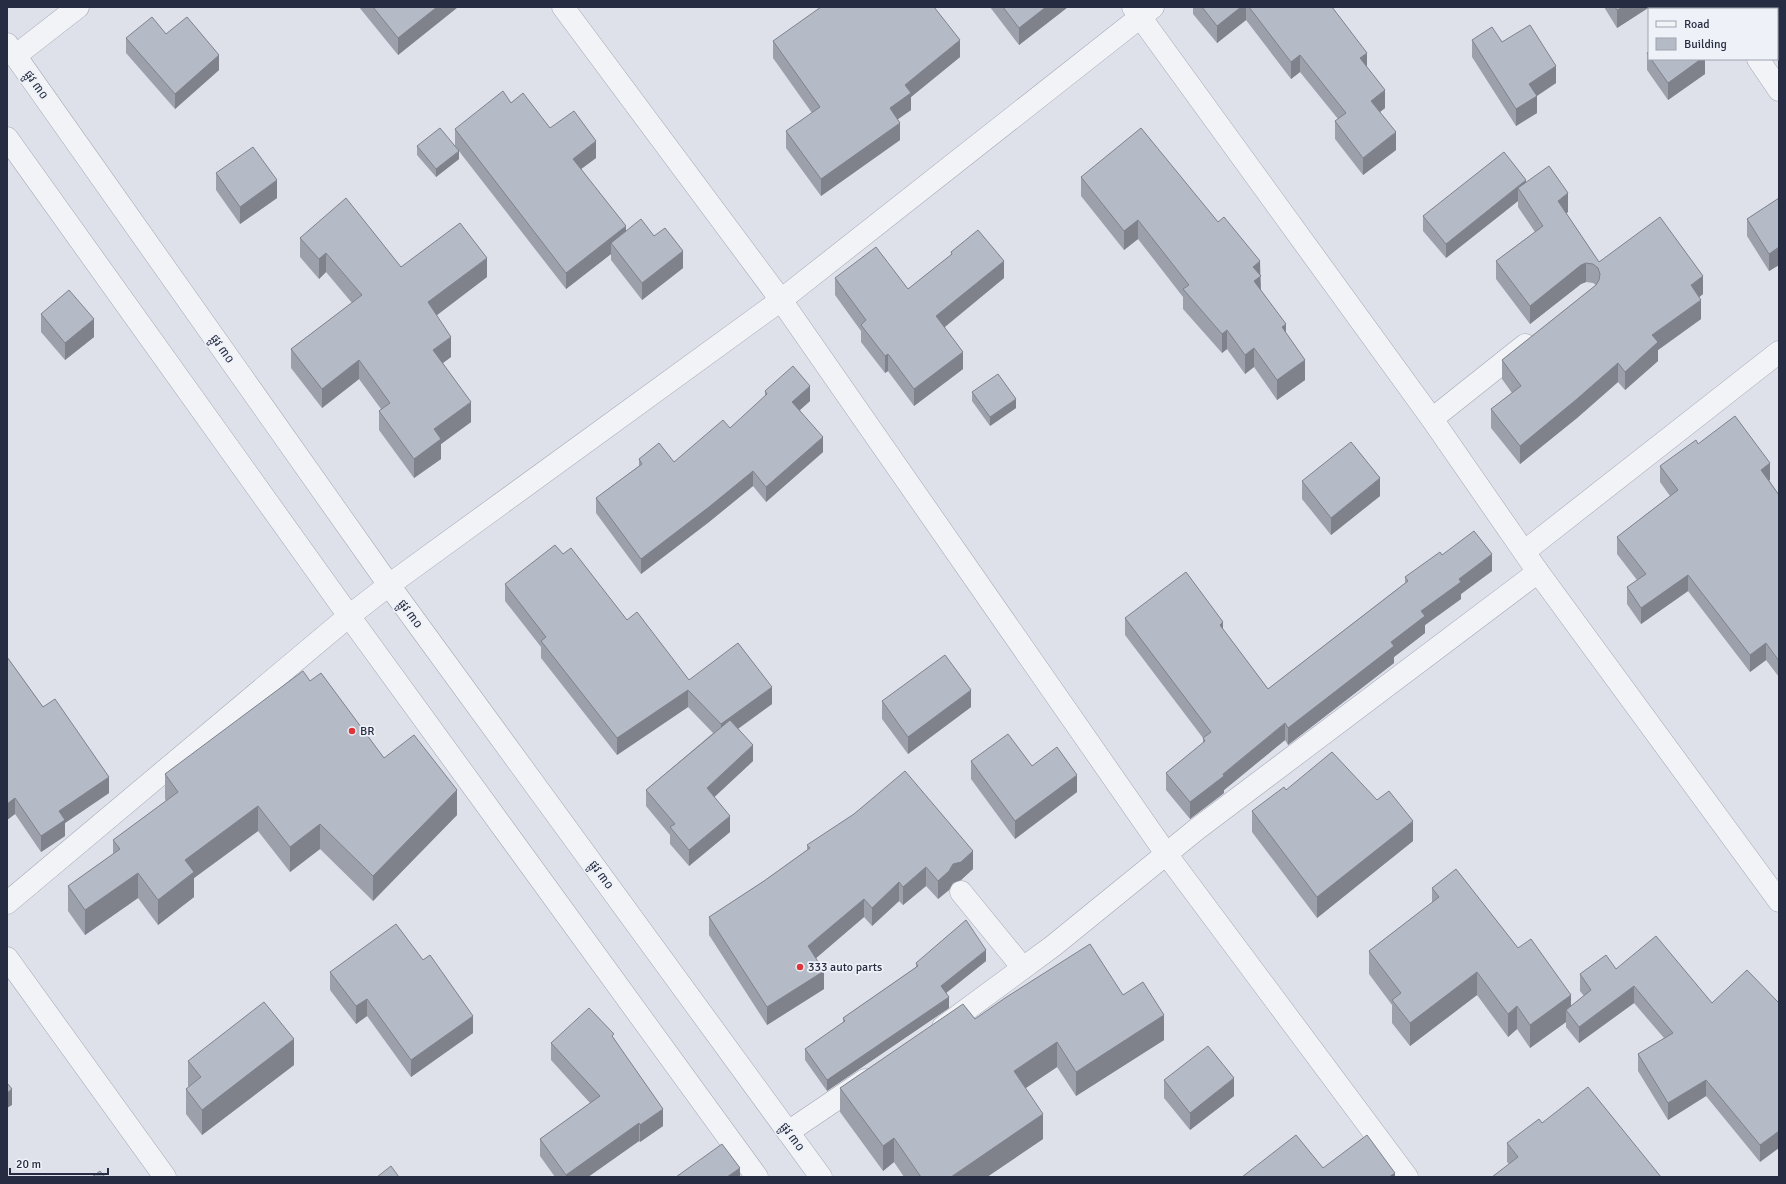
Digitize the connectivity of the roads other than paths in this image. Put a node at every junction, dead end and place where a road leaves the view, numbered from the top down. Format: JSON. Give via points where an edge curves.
{"nodes":[{"id":1,"x":78,"y":7,"type":"edge"},
{"id":2,"x":563,"y":7,"type":"edge"},
{"id":3,"x":1142,"y":10,"type":"edge"},
{"id":4,"x":11,"y":50,"type":"edge"},
{"id":5,"x":1759,"y":60,"type":"edge"},
{"id":6,"x":1779,"y":90,"type":"edge"},
{"id":7,"x":7,"y":138,"type":"edge"},
{"id":8,"x":781,"y":300,"type":"junction"},
{"id":9,"x":1538,"y":334,"type":"edge"},
{"id":10,"x":1779,"y":352,"type":"edge"},
{"id":11,"x":1432,"y":419,"type":"junction"},
{"id":12,"x":1525,"y":551,"type":"junction"},
{"id":13,"x":1538,"y":572,"type":"junction"},
{"id":14,"x":389,"y":585,"type":"junction"},
{"id":15,"x":350,"y":616,"type":"junction"},
{"id":16,"x":1167,"y":855,"type":"junction"},
{"id":17,"x":961,"y":892,"type":"dead end"},
{"id":18,"x":1779,"y":901,"type":"edge"},
{"id":19,"x":7,"y":903,"type":"edge"},
{"id":20,"x":7,"y":958,"type":"edge"},
{"id":21,"x":1023,"y":968,"type":"junction"},
{"id":22,"x":926,"y":1039,"type":"edge"},
{"id":23,"x":880,"y":1070,"type":"edge"},
{"id":24,"x":788,"y":1132,"type":"junction"},
{"id":25,"x":731,"y":1141,"type":"junction"},
{"id":26,"x":714,"y":1154,"type":"edge"},
{"id":27,"x":165,"y":1177,"type":"edge"},
{"id":28,"x":757,"y":1177,"type":"edge"},
{"id":29,"x":821,"y":1177,"type":"edge"},
{"id":30,"x":1407,"y":1177,"type":"edge"}],
"edges":[{"from":1,"to":4,"type":"street"},
{"from":2,"to":8,"type":"street"},
{"from":3,"to":8,"type":"street"},
{"from":3,"to":11,"type":"street"},
{"from":4,"to":14,"type":"street","name":"ផ្លូវ ៣០"},
{"from":5,"to":6,"type":"street"},
{"from":7,"to":15,"type":"street"},
{"from":8,"to":14,"type":"street"},
{"from":8,"to":16,"type":"street"},
{"from":9,"to":11,"type":"street"},
{"from":10,"to":12,"type":"street"},
{"from":11,"to":12,"type":"street"},
{"from":12,"to":13,"type":"street"},
{"from":13,"to":16,"type":"street"},
{"from":13,"to":18,"type":"street"},
{"from":14,"to":15,"type":"street"},
{"from":14,"to":24,"type":"street","name":"ផ្លូវ ៣០"},
{"from":15,"to":19,"type":"street"},
{"from":15,"to":25,"type":"street"},
{"from":16,"to":21,"type":"street"},
{"from":16,"to":30,"type":"street"},
{"from":17,"to":21,"type":"street"},
{"from":20,"to":27,"type":"street"},
{"from":21,"to":22,"type":"street"},
{"from":23,"to":24,"type":"street"},
{"from":24,"to":29,"type":"street","name":"ផ្លូវ ៣០"},
{"from":25,"to":26,"type":"street"},
{"from":25,"to":28,"type":"street"}]}
